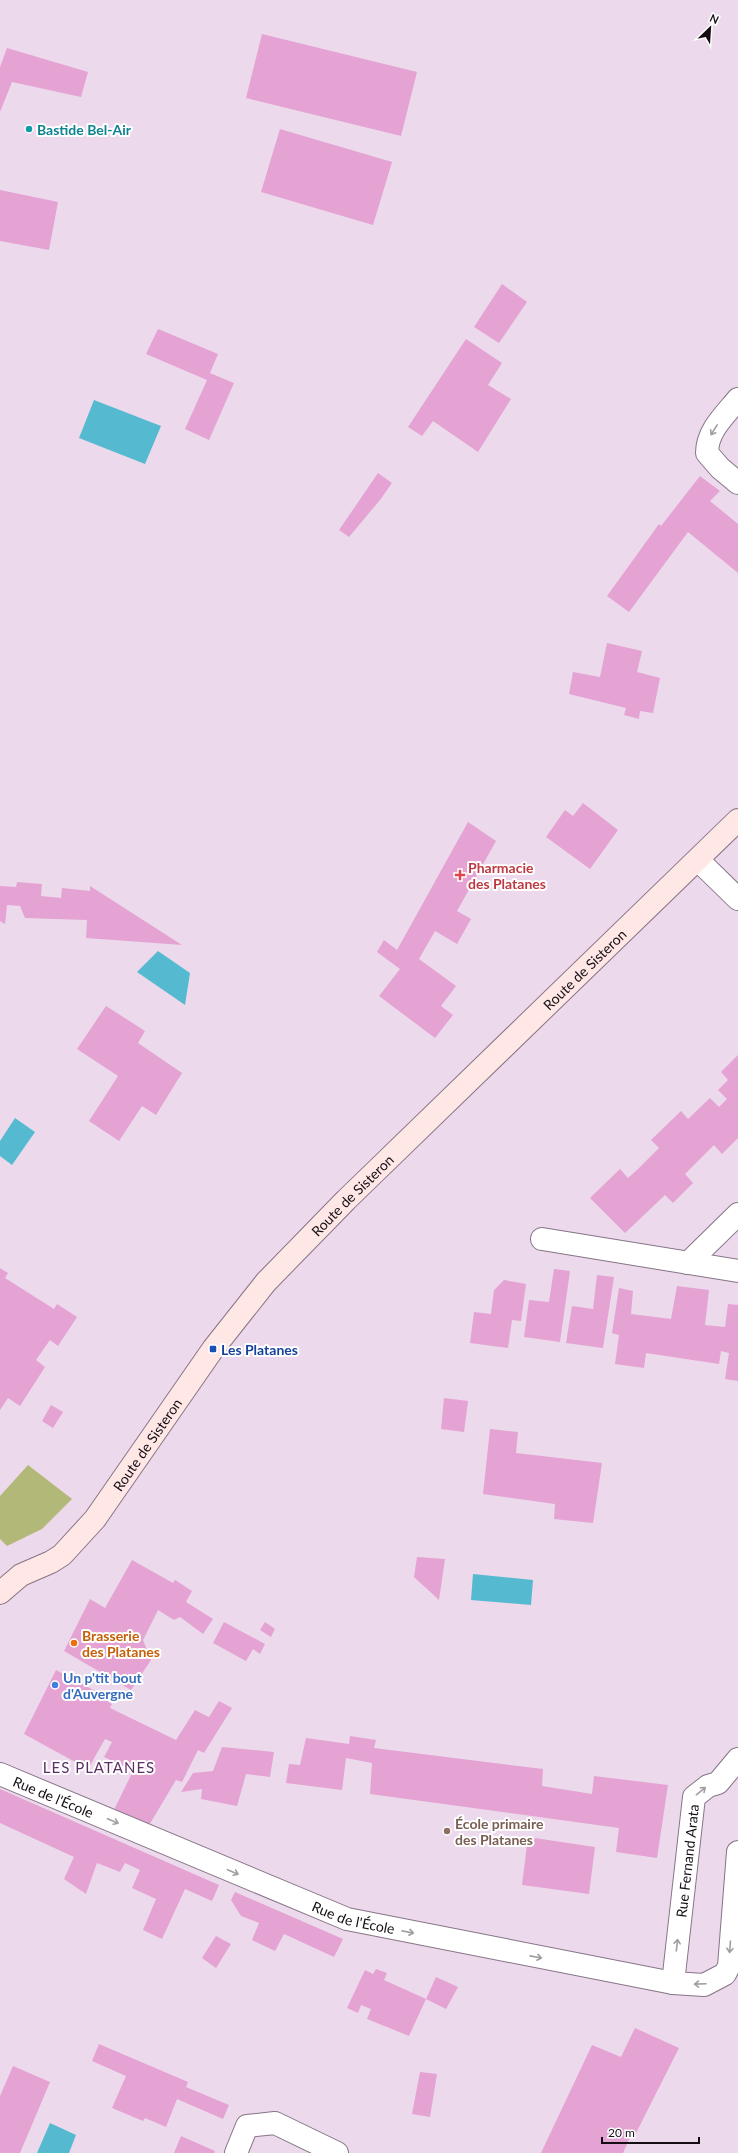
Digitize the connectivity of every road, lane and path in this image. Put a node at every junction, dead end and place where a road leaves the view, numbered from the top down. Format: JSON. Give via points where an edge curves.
{"nodes":[{"id":1,"x":738,"y":399,"type":"edge"},
{"id":2,"x":738,"y":483,"type":"edge"},
{"id":3,"x":738,"y":820,"type":"edge"},
{"id":4,"x":698,"y":860,"type":"junction"},
{"id":5,"x":738,"y":899,"type":"edge"},
{"id":6,"x":738,"y":1214,"type":"edge"},
{"id":7,"x":542,"y":1239,"type":"dead end"},
{"id":8,"x":688,"y":1263,"type":"junction"},
{"id":9,"x":738,"y":1272,"type":"edge"},
{"id":10,"x":0,"y":1593,"type":"edge"},
{"id":11,"x":738,"y":1759,"type":"edge"},
{"id":12,"x":0,"y":1774,"type":"edge"},
{"id":13,"x":738,"y":1852,"type":"edge"},
{"id":14,"x":673,"y":1983,"type":"junction"},
{"id":15,"x":236,"y":2153,"type":"edge"},
{"id":16,"x":337,"y":2153,"type":"edge"}],
"edges":[{"from":1,"to":2,"type":"street","one_way":true,"via":[[712,430],[707,444],[707,454]]},
{"from":3,"to":4,"type":"main road","name":"Route de Sisteron"},
{"from":4,"to":5,"type":"street"},
{"from":4,"to":10,"type":"main road","name":"Route de Sisteron","via":[[346,1200],[266,1282],[213,1349],[94,1519],[62,1555],[21,1575]]},
{"from":6,"to":8,"type":"street"},
{"from":7,"to":8,"type":"street"},
{"from":8,"to":9,"type":"street"},
{"from":14,"to":11,"type":"street","name":"Rue Fernand Arata","one_way":true,"via":[[694,1797],[708,1786],[718,1783]]},
{"from":12,"to":14,"type":"street","name":"Rue de l'École","one_way":true,"via":[[347,1920]]},
{"from":13,"to":14,"type":"street","name":"Rue de l'École","one_way":true,"via":[[729,1966],[725,1974],[704,1985]]},
{"from":15,"to":16,"type":"street","via":[[247,2126],[276,2123]]}]}
